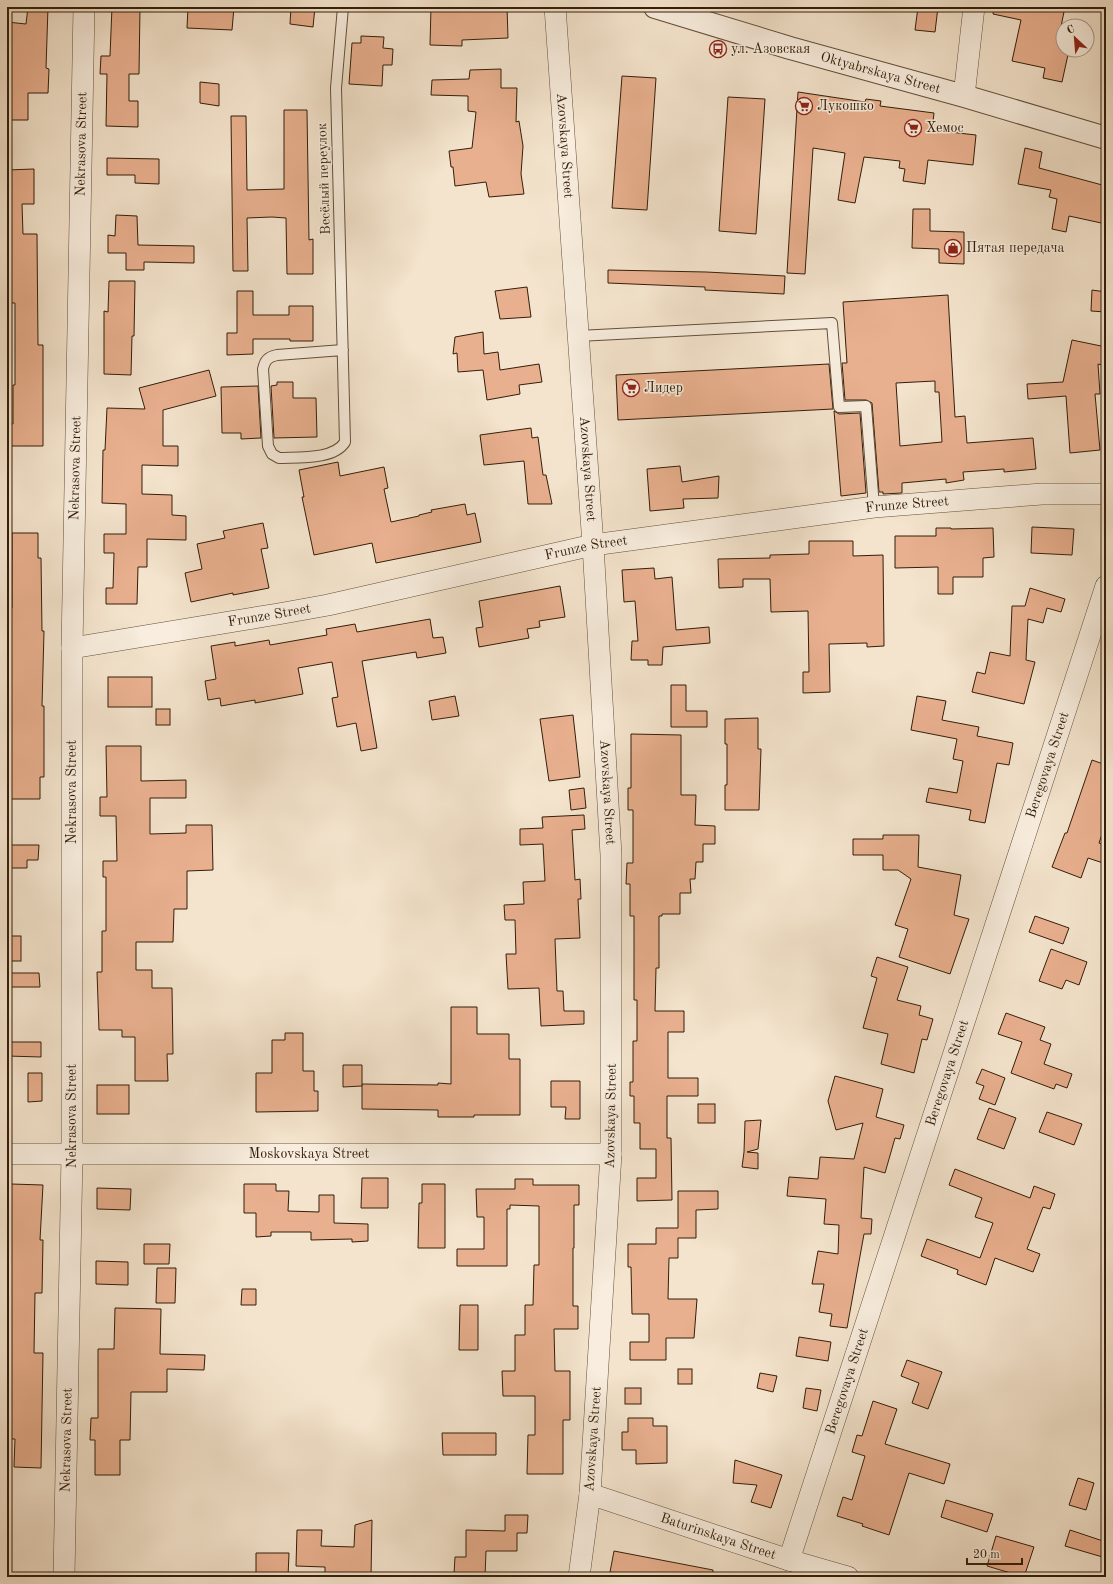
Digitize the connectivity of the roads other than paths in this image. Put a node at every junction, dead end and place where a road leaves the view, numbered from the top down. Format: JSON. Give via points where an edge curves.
{"nodes":[{"id":1,"x":84,"y":7,"type":"edge"},
{"id":2,"x":343,"y":7,"type":"edge"},
{"id":3,"x":555,"y":7,"type":"edge"},
{"id":4,"x":655,"y":7,"type":"edge"},
{"id":5,"x":974,"y":7,"type":"edge"},
{"id":6,"x":964,"y":96,"type":"junction"},
{"id":7,"x":1106,"y":138,"type":"edge"},
{"id":8,"x":578,"y":336,"type":"junction"},
{"id":9,"x":343,"y":350,"type":"junction"},
{"id":10,"x":1106,"y":494,"type":"edge"},
{"id":11,"x":874,"y":507,"type":"junction"},
{"id":12,"x":593,"y":545,"type":"junction"},
{"id":13,"x":1106,"y":586,"type":"edge"},
{"id":14,"x":72,"y":648,"type":"junction"},
{"id":15,"x":7,"y":1154,"type":"edge"},
{"id":16,"x":612,"y":1154,"type":"junction"},
{"id":17,"x":72,"y":1155,"type":"junction"},
{"id":18,"x":590,"y":1494,"type":"junction"},
{"id":19,"x":789,"y":1560,"type":"junction"},
{"id":20,"x":64,"y":1577,"type":"edge"},
{"id":21,"x":579,"y":1577,"type":"edge"},
{"id":22,"x":848,"y":1577,"type":"edge"}],
"edges":[{"from":1,"to":14,"type":"street","name":"Nekrasova Street"},
{"from":2,"to":9,"type":"lane","name":"Весёлый переулок","via":[[336,88]]},
{"from":3,"to":8,"type":"street","name":"Azovskaya Street"},
{"from":4,"to":6,"type":"street","name":"Oktyabrskaya Street","via":[[790,48]]},
{"from":5,"to":6,"type":"street"},
{"from":6,"to":7,"type":"street","name":"Oktyabrskaya Street"},
{"from":8,"to":11,"type":"lane","via":[[832,323],[839,407],[866,406]]},
{"from":8,"to":12,"type":"street","name":"Azovskaya Street"},
{"from":9,"to":9,"type":"lane","name":"Весёлый переулок","via":[[345,442],[341,448],[329,454],[279,458],[272,454],[268,446],[264,362],[277,354]]},
{"from":10,"to":11,"type":"street","name":"Frunze Street","via":[[1042,494]]},
{"from":11,"to":12,"type":"street","name":"Frunze Street"},
{"from":12,"to":14,"type":"street","name":"Frunze Street","via":[[321,606]]},
{"from":12,"to":16,"type":"street","name":"Azovskaya Street","via":[[611,855]]},
{"from":13,"to":19,"type":"street","name":"Beregovaya Street"},
{"from":14,"to":17,"type":"street","name":"Nekrasova Street"},
{"from":15,"to":17,"type":"street","name":"Moskovskaya Street"},
{"from":16,"to":17,"type":"street","name":"Moskovskaya Street"},
{"from":16,"to":18,"type":"street","name":"Azovskaya Street"},
{"from":17,"to":20,"type":"street","name":"Nekrasova Street"},
{"from":18,"to":19,"type":"street","name":"Baturinskaya Street"},
{"from":18,"to":21,"type":"street","name":"Azovskaya Street"},
{"from":19,"to":22,"type":"street","name":"Baturinskaya Street"}]}
